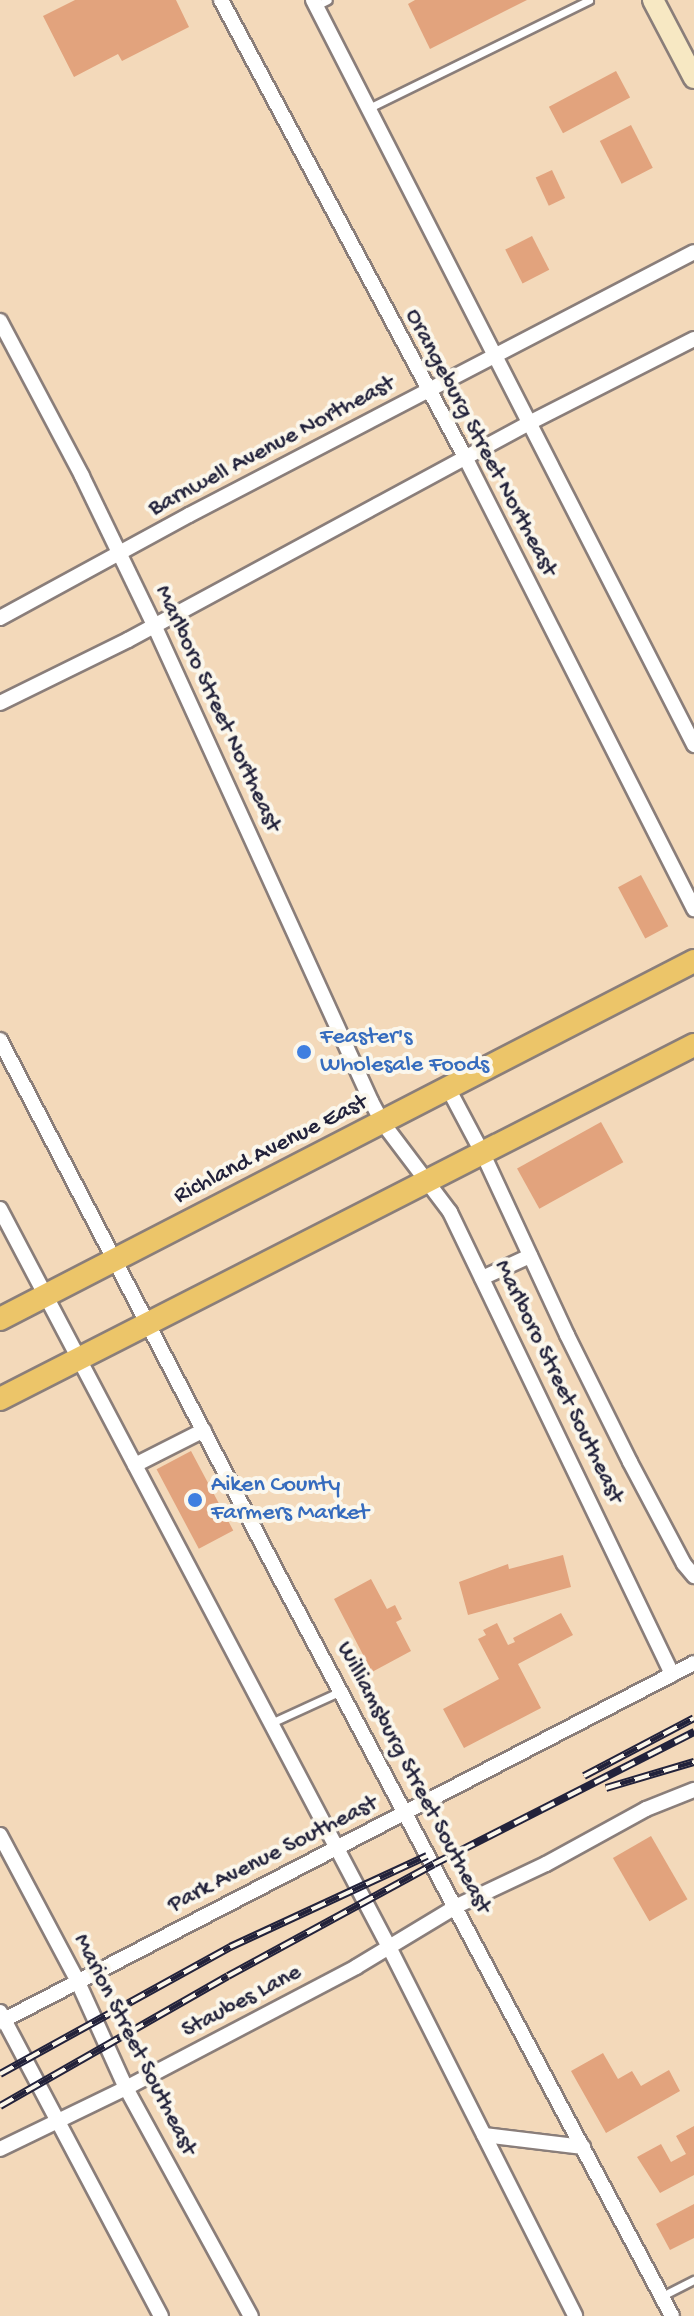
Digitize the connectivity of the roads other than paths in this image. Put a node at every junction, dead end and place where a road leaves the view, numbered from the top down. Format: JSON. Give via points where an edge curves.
{"nodes":[{"id":1,"x":221,"y":0,"type":"edge"},
{"id":2,"x":589,"y":0,"type":"edge"},
{"id":3,"x":653,"y":0,"type":"edge"},
{"id":4,"x":319,"y":2,"type":"edge"},
{"id":5,"x":694,"y":78,"type":"edge"},
{"id":6,"x":369,"y":108,"type":"junction"},
{"id":7,"x":694,"y":252,"type":"edge"},
{"id":8,"x":0,"y":321,"type":"edge"},
{"id":9,"x":694,"y":339,"type":"edge"},
{"id":10,"x":495,"y":354,"type":"junction"},
{"id":11,"x":428,"y":390,"type":"junction"},
{"id":12,"x":531,"y":422,"type":"junction"},
{"id":13,"x":465,"y":457,"type":"junction"},
{"id":14,"x":119,"y":555,"type":"junction"},
{"id":15,"x":0,"y":618,"type":"edge"},
{"id":16,"x":154,"y":625,"type":"junction"},
{"id":17,"x":0,"y":703,"type":"edge"},
{"id":18,"x":694,"y":745,"type":"edge"},
{"id":19,"x":694,"y":909,"type":"edge"},
{"id":20,"x":694,"y":961,"type":"edge"},
{"id":21,"x":0,"y":1040,"type":"edge"},
{"id":22,"x":694,"y":1045,"type":"edge"},
{"id":23,"x":448,"y":1088,"type":"junction"},
{"id":24,"x":382,"y":1122,"type":"junction"},
{"id":25,"x":483,"y":1154,"type":"junction"},
{"id":26,"x":428,"y":1182,"type":"junction"},
{"id":27,"x":0,"y":1209,"type":"edge"},
{"id":28,"x":530,"y":1256,"type":"junction"},
{"id":29,"x":116,"y":1259,"type":"junction"},
{"id":30,"x":482,"y":1278,"type":"junction"},
{"id":31,"x":45,"y":1296,"type":"junction"},
{"id":32,"x":0,"y":1319,"type":"edge"},
{"id":33,"x":148,"y":1322,"type":"junction"},
{"id":34,"x":79,"y":1358,"type":"junction"},
{"id":35,"x":0,"y":1399,"type":"edge"},
{"id":36,"x":204,"y":1430,"type":"junction"},
{"id":37,"x":135,"y":1465,"type":"junction"},
{"id":38,"x":694,"y":1576,"type":"edge"},
{"id":39,"x":694,"y":1663,"type":"edge"},
{"id":40,"x":672,"y":1674,"type":"junction"},
{"id":41,"x":341,"y":1691,"type":"junction"},
{"id":42,"x":271,"y":1723,"type":"junction"},
{"id":43,"x":694,"y":1790,"type":"edge"},
{"id":44,"x":406,"y":1811,"type":"junction"},
{"id":45,"x":0,"y":1835,"type":"edge"},
{"id":46,"x":335,"y":1847,"type":"junction"},
{"id":47,"x":457,"y":1906,"type":"junction"},
{"id":48,"x":389,"y":1947,"type":"junction"},
{"id":49,"x":77,"y":1980,"type":"junction"},
{"id":50,"x":1,"y":2018,"type":"edge"},
{"id":51,"x":126,"y":2088,"type":"junction"},
{"id":52,"x":59,"y":2120,"type":"junction"},
{"id":53,"x":484,"y":2135,"type":"junction"},
{"id":54,"x":583,"y":2147,"type":"junction"},
{"id":55,"x":0,"y":2149,"type":"edge"},
{"id":56,"x":694,"y":2280,"type":"edge"},
{"id":57,"x":662,"y":2296,"type":"junction"},
{"id":58,"x":161,"y":2316,"type":"edge"},
{"id":59,"x":251,"y":2316,"type":"edge"},
{"id":60,"x":575,"y":2316,"type":"edge"},
{"id":61,"x":672,"y":2316,"type":"edge"}],
"edges":[{"from":1,"to":11,"type":"street","name":"Orangeburg Street Northeast"},
{"from":2,"to":6,"type":"lane"},
{"from":3,"to":5,"type":"street"},
{"from":4,"to":6,"type":"street"},
{"from":6,"to":10,"type":"street"},
{"from":7,"to":10,"type":"street","name":"Barnwell Avenue Northeast"},
{"from":8,"to":14,"type":"street","name":"Marlboro Street Northeast"},
{"from":9,"to":12,"type":"street"},
{"from":10,"to":11,"type":"street","name":"Barnwell Avenue Northeast"},
{"from":10,"to":12,"type":"street"},
{"from":11,"to":13,"type":"street","name":"Orangeburg Street Northeast"},
{"from":11,"to":14,"type":"street","name":"Barnwell Avenue Northeast"},
{"from":12,"to":13,"type":"street"},
{"from":12,"to":18,"type":"street"},
{"from":13,"to":16,"type":"street"},
{"from":13,"to":19,"type":"street","name":"Orangeburg Street Northeast"},
{"from":14,"to":15,"type":"street","name":"Barnwell Avenue Northeast"},
{"from":14,"to":16,"type":"street","name":"Marlboro Street Northeast"},
{"from":16,"to":17,"type":"street"},
{"from":16,"to":24,"type":"street","name":"Marlboro Street Northeast"},
{"from":20,"to":23,"type":"main road","name":"Richland Avenue East"},
{"from":21,"to":29,"type":"street","name":"Williamsburg Street Southeast"},
{"from":22,"to":25,"type":"main road"},
{"from":23,"to":24,"type":"main road","name":"Richland Avenue East"},
{"from":23,"to":25,"type":"street","name":"Marlboro Street Southeast"},
{"from":24,"to":26,"type":"street","name":"Marlboro Street Southeast"},
{"from":24,"to":29,"type":"main road","name":"Richland Avenue East"},
{"from":25,"to":26,"type":"main road"},
{"from":25,"to":28,"type":"street","name":"Marlboro Street Southeast"},
{"from":26,"to":30,"type":"street","name":"Marlboro Street Southeast","via":[[450,1212]]},
{"from":26,"to":33,"type":"main road"},
{"from":27,"to":31,"type":"street"},
{"from":28,"to":30,"type":"street"},
{"from":28,"to":38,"type":"street","name":"Marlboro Street Southeast","via":[[630,1462]]},
{"from":29,"to":31,"type":"main road","name":"Richland Avenue East"},
{"from":29,"to":33,"type":"street","name":"Williamsburg Street Southeast"},
{"from":30,"to":40,"type":"street","name":"Marlboro Street Southeast"},
{"from":31,"to":32,"type":"main road","name":"Richland Avenue East"},
{"from":31,"to":34,"type":"street"},
{"from":33,"to":34,"type":"main road"},
{"from":33,"to":36,"type":"street","name":"Williamsburg Street Southeast"},
{"from":34,"to":35,"type":"main road"},
{"from":34,"to":37,"type":"street"},
{"from":36,"to":37,"type":"street"},
{"from":36,"to":41,"type":"street","name":"Williamsburg Street Southeast"},
{"from":37,"to":42,"type":"street"},
{"from":39,"to":40,"type":"street","name":"Park Avenue Southeast"},
{"from":40,"to":44,"type":"street","name":"Park Avenue Southeast"},
{"from":41,"to":42,"type":"lane"},
{"from":41,"to":44,"type":"street","name":"Williamsburg Street Southeast"},
{"from":42,"to":46,"type":"street"},
{"from":43,"to":47,"type":"street","via":[[646,1809]]},
{"from":44,"to":46,"type":"street","name":"Park Avenue Southeast"},
{"from":44,"to":47,"type":"street","name":"Williamsburg Street Southeast"},
{"from":45,"to":49,"type":"street","name":"Marion Street Southeast"},
{"from":46,"to":48,"type":"street"},
{"from":46,"to":49,"type":"street","name":"Park Avenue Southeast"},
{"from":47,"to":48,"type":"street","name":"Staubes Lane"},
{"from":47,"to":54,"type":"street","name":"Williamsburg Street Southeast"},
{"from":48,"to":51,"type":"street","name":"Staubes Lane"},
{"from":48,"to":53,"type":"street"},
{"from":49,"to":50,"type":"street","name":"Park Avenue Southeast"},
{"from":49,"to":51,"type":"street","name":"Marion Street Southeast"},
{"from":50,"to":52,"type":"street"},
{"from":51,"to":52,"type":"street","name":"Staubes Lane"},
{"from":51,"to":59,"type":"street","name":"Marion Street Southeast"},
{"from":52,"to":55,"type":"street","name":"Staubes Lane"},
{"from":52,"to":58,"type":"street"},
{"from":53,"to":54,"type":"street"},
{"from":53,"to":60,"type":"street"},
{"from":54,"to":57,"type":"street","name":"Williamsburg Street Southeast"},
{"from":56,"to":57,"type":"lane"},
{"from":57,"to":61,"type":"street","name":"Williamsburg Street Southeast"}]}
